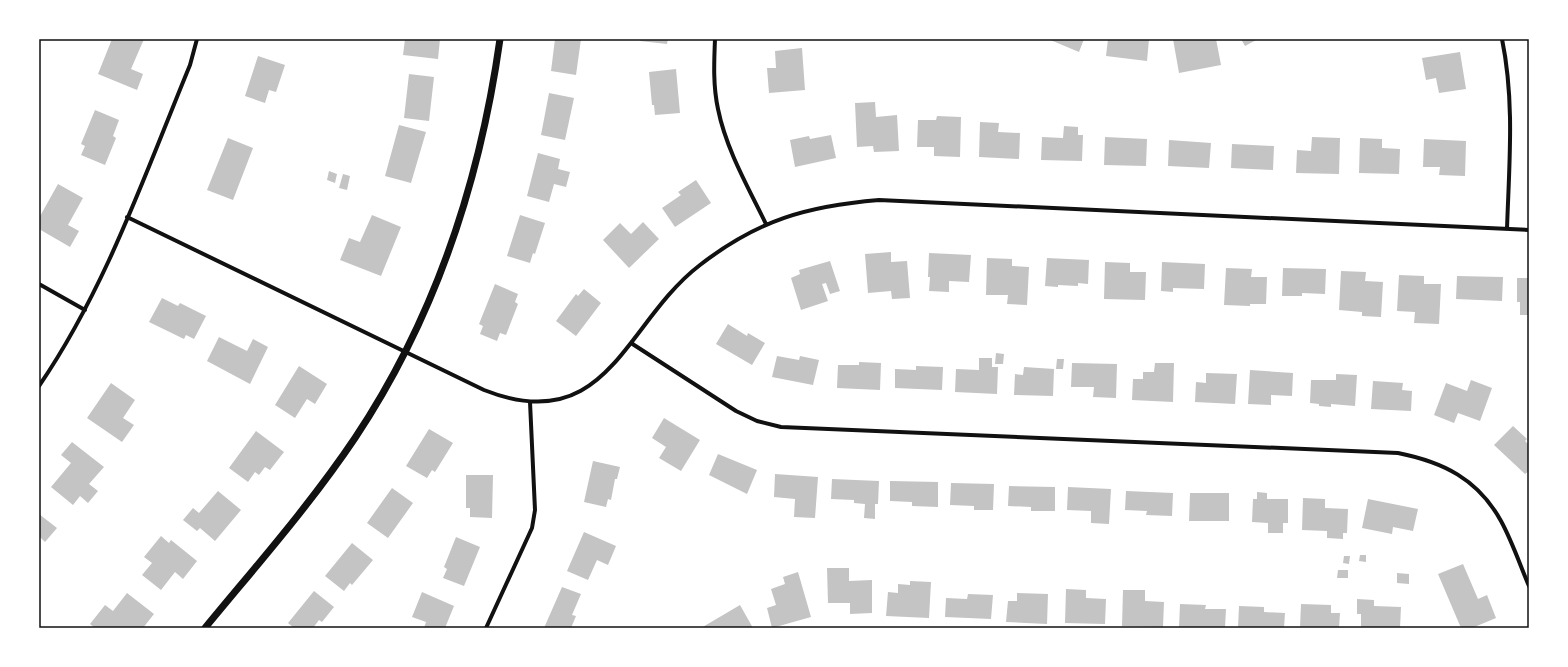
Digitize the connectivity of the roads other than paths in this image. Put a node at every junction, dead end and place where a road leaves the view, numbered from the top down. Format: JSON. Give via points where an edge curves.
{"nodes":[{"id":1,"x":197,"y":39,"type":"edge"},
{"id":2,"x":500,"y":39,"type":"edge"},
{"id":3,"x":715,"y":39,"type":"edge"},
{"id":4,"x":1502,"y":39,"type":"edge"},
{"id":5,"x":127,"y":217,"type":"junction"},
{"id":6,"x":766,"y":224,"type":"junction"},
{"id":7,"x":1506,"y":229,"type":"junction"},
{"id":8,"x":1529,"y":230,"type":"edge"},
{"id":9,"x":39,"y":284,"type":"edge"},
{"id":10,"x":85,"y":310,"type":"junction"},
{"id":11,"x":631,"y":343,"type":"junction"},
{"id":12,"x":405,"y":352,"type":"junction"},
{"id":13,"x":39,"y":386,"type":"edge"},
{"id":14,"x":530,"y":402,"type":"junction"},
{"id":15,"x":1529,"y":586,"type":"edge"},
{"id":16,"x":205,"y":628,"type":"edge"},
{"id":17,"x":486,"y":628,"type":"edge"}],
"edges":[{"from":1,"to":5,"type":"street","via":[[190,65]]},
{"from":2,"to":12,"type":"street","via":[[477,164],[461,217],[437,284]]},
{"from":3,"to":6,"type":"street","via":[[714,75],[718,110],[729,146]]},
{"from":4,"to":7,"type":"street","via":[[1510,110]]},
{"from":5,"to":10,"type":"street"},
{"from":5,"to":12,"type":"street"},
{"from":6,"to":7,"type":"street","via":[[800,212],[840,203],[880,200]]},
{"from":6,"to":11,"type":"street","via":[[732,242],[699,265],[673,289]]},
{"from":7,"to":8,"type":"street"},
{"from":9,"to":10,"type":"street"},
{"from":10,"to":13,"type":"street"},
{"from":11,"to":14,"type":"street","via":[[608,371],[589,386],[550,401]]},
{"from":11,"to":15,"type":"street","via":[[736,411],[757,421],[781,427],[1398,453],[1425,459],[1454,473],[1487,500],[1501,521]]},
{"from":12,"to":14,"type":"street","via":[[506,399]]},
{"from":12,"to":16,"type":"street","via":[[355,437],[319,489]]},
{"from":14,"to":17,"type":"street","via":[[535,510],[532,528]]}]}
